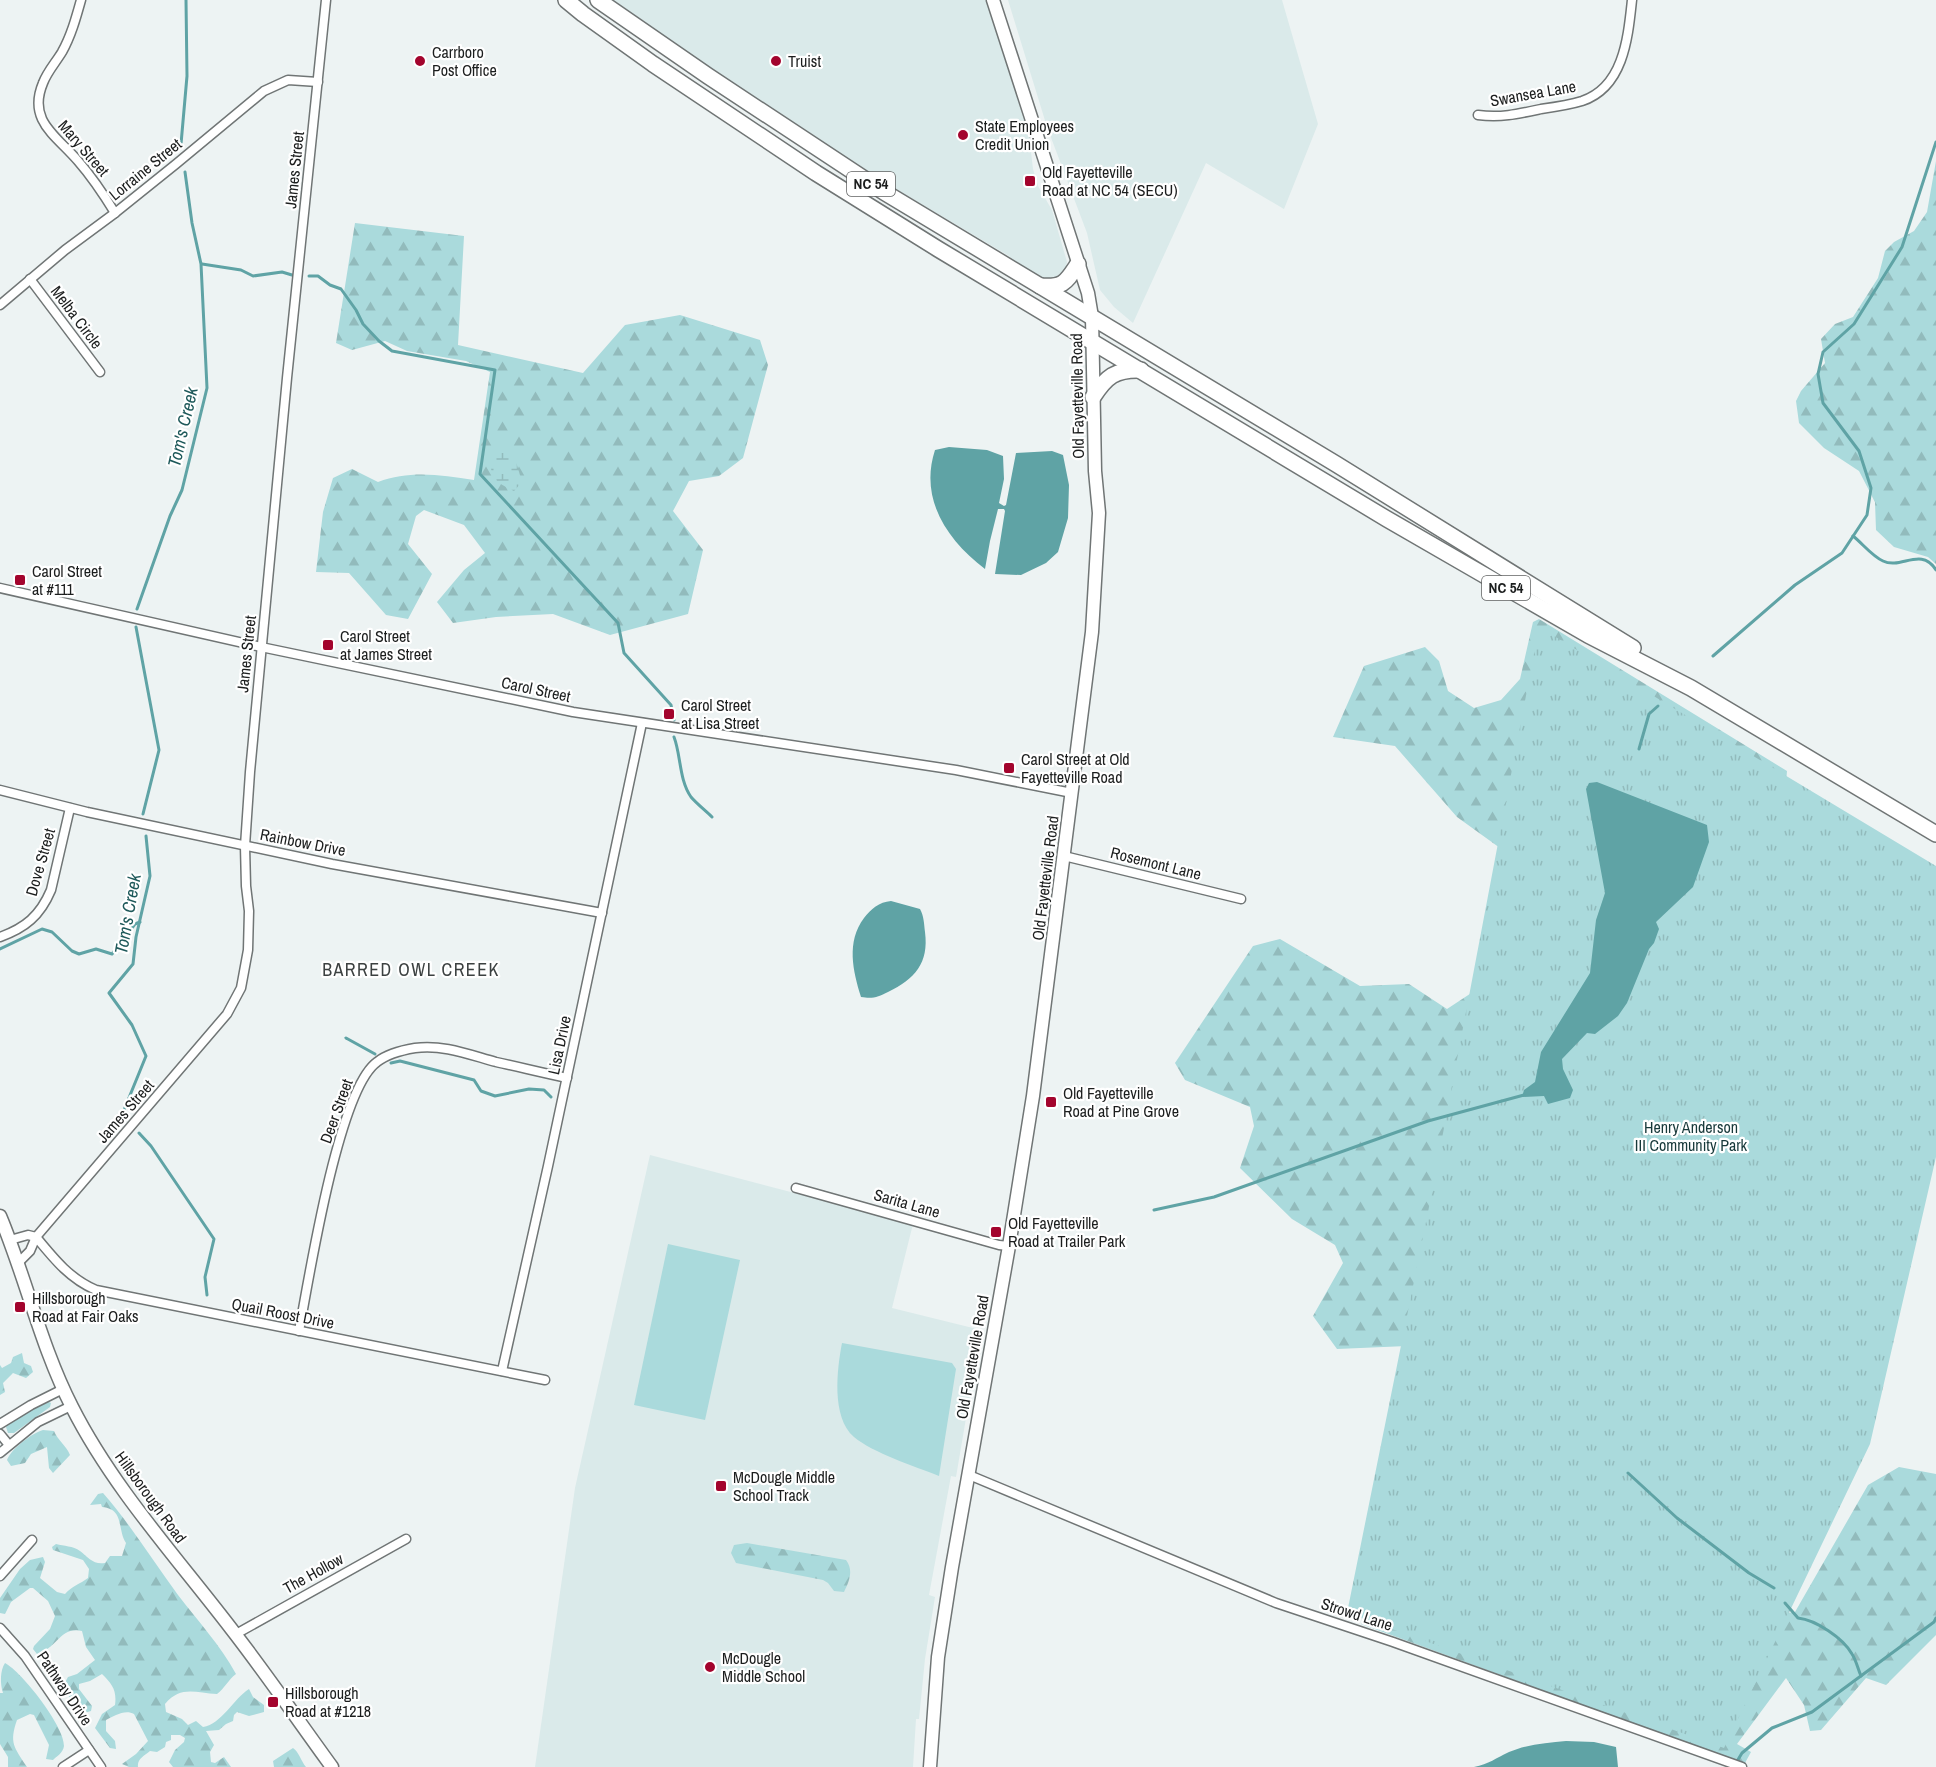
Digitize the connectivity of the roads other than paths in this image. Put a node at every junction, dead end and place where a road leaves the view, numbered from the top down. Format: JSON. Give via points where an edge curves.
{"nodes":[{"id":1,"x":81,"y":0,"type":"edge"},
{"id":2,"x":326,"y":0,"type":"edge"},
{"id":3,"x":566,"y":0,"type":"edge"},
{"id":4,"x":598,"y":0,"type":"edge"},
{"id":5,"x":993,"y":0,"type":"edge"},
{"id":6,"x":1632,"y":0,"type":"edge"},
{"id":7,"x":318,"y":82,"type":"junction"},
{"id":8,"x":1478,"y":115,"type":"dead end"},
{"id":9,"x":115,"y":213,"type":"junction"},
{"id":10,"x":1078,"y":264,"type":"junction"},
{"id":11,"x":30,"y":279,"type":"junction"},
{"id":12,"x":1038,"y":285,"type":"junction"},
{"id":13,"x":0,"y":305,"type":"edge"},
{"id":14,"x":1092,"y":317,"type":"junction"},
{"id":15,"x":1091,"y":341,"type":"junction"},
{"id":16,"x":1140,"y":370,"type":"junction"},
{"id":17,"x":100,"y":372,"type":"dead end"},
{"id":18,"x":1093,"y":398,"type":"junction"},
{"id":19,"x":0,"y":588,"type":"edge"},
{"id":20,"x":261,"y":647,"type":"junction"},
{"id":21,"x":1691,"y":688,"type":"junction"},
{"id":22,"x":642,"y":723,"type":"junction"},
{"id":23,"x":0,"y":790,"type":"edge"},
{"id":24,"x":1072,"y":793,"type":"junction"},
{"id":25,"x":70,"y":808,"type":"junction"},
{"id":26,"x":1936,"y":834,"type":"edge"},
{"id":27,"x":245,"y":846,"type":"junction"},
{"id":28,"x":1064,"y":856,"type":"junction"},
{"id":29,"x":1240,"y":899,"type":"dead end"},
{"id":30,"x":602,"y":913,"type":"junction"},
{"id":31,"x":0,"y":937,"type":"edge"},
{"id":32,"x":567,"y":1078,"type":"junction"},
{"id":33,"x":796,"y":1188,"type":"dead end"},
{"id":34,"x":0,"y":1216,"type":"edge"},
{"id":35,"x":36,"y":1238,"type":"junction"},
{"id":36,"x":10,"y":1240,"type":"junction"},
{"id":37,"x":1009,"y":1246,"type":"junction"},
{"id":38,"x":18,"y":1263,"type":"junction"},
{"id":39,"x":298,"y":1331,"type":"junction"},
{"id":40,"x":502,"y":1371,"type":"junction"},
{"id":41,"x":545,"y":1380,"type":"dead end"},
{"id":42,"x":63,"y":1389,"type":"junction"},
{"id":43,"x":71,"y":1406,"type":"junction"},
{"id":44,"x":0,"y":1424,"type":"edge"},
{"id":45,"x":0,"y":1434,"type":"edge"},
{"id":46,"x":9,"y":1445,"type":"junction"},
{"id":47,"x":0,"y":1453,"type":"edge"},
{"id":48,"x":969,"y":1475,"type":"junction"},
{"id":49,"x":406,"y":1539,"type":"dead end"},
{"id":50,"x":32,"y":1540,"type":"dead end"},
{"id":51,"x":0,"y":1576,"type":"edge"},
{"id":52,"x":0,"y":1628,"type":"edge"},
{"id":53,"x":236,"y":1634,"type":"junction"},
{"id":54,"x":89,"y":1750,"type":"junction"},
{"id":55,"x":63,"y":1767,"type":"edge"},
{"id":56,"x":100,"y":1767,"type":"edge"},
{"id":57,"x":332,"y":1767,"type":"edge"},
{"id":58,"x":930,"y":1767,"type":"edge"},
{"id":59,"x":1742,"y":1767,"type":"edge"}],
"edges":[{"from":1,"to":9,"type":"street","name":"Mary Street","via":[[64,46],[40,89],[39,108],[47,130],[90,175]]},
{"from":2,"to":7,"type":"street","name":"James Street"},
{"from":3,"to":15,"type":"highway","number":"NC 54","via":[[653,64],[816,173]]},
{"from":4,"to":12,"type":"highway","number":"NC 54","via":[[884,192]]},
{"from":5,"to":10,"type":"street","name":"Old Fayetteville Road"},
{"from":6,"to":8,"type":"street","name":"Swansea Lane","via":[[1628,42],[1621,63],[1598,92],[1566,105],[1497,118]]},
{"from":7,"to":9,"type":"street","name":"Lorraine Street","via":[[288,80],[264,91]]},
{"from":7,"to":20,"type":"street","name":"James Street"},
{"from":9,"to":11,"type":"street","name":"Lorraine Street"},
{"from":10,"to":12,"type":"highway","via":[[1066,283]]},
{"from":10,"to":14,"type":"street","name":"Old Fayetteville Road"},
{"from":11,"to":13,"type":"street","name":"Lorraine Street"},
{"from":11,"to":17,"type":"street","name":"Melba Circle"},
{"from":12,"to":14,"type":"highway","number":"NC 54"},
{"from":14,"to":15,"type":"street","name":"Old Fayetteville Road"},
{"from":14,"to":21,"type":"highway","number":"NC 54","via":[[1648,657]]},
{"from":15,"to":16,"type":"highway","number":"NC 54"},
{"from":15,"to":18,"type":"street","name":"Old Fayetteville Road"},
{"from":16,"to":18,"type":"highway","via":[[1115,374]]},
{"from":16,"to":21,"type":"highway","number":"NC 54","via":[[1588,635]]},
{"from":18,"to":24,"type":"street","name":"Old Fayetteville Road","via":[[1098,545],[1092,632]]},
{"from":19,"to":20,"type":"street","name":"Carol Street"},
{"from":20,"to":22,"type":"street","name":"Carol Street"},
{"from":20,"to":27,"type":"street","name":"James Street"},
{"from":21,"to":26,"type":"highway","number":"NC 54"},
{"from":22,"to":24,"type":"street","name":"Carol Street","via":[[956,770]]},
{"from":22,"to":30,"type":"street","name":"Lisa Drive"},
{"from":23,"to":25,"type":"street","name":"Rainbow Drive"},
{"from":24,"to":28,"type":"street","name":"Old Fayetteville Road"},
{"from":25,"to":27,"type":"street","name":"Rainbow Drive"},
{"from":25,"to":31,"type":"street","name":"Dove Street","via":[[46,903],[25,926]]},
{"from":27,"to":30,"type":"street","name":"Rainbow Drive"},
{"from":27,"to":35,"type":"street","name":"James Street","via":[[250,935],[235,1002]]},
{"from":28,"to":29,"type":"street","name":"Rosemont Lane"},
{"from":28,"to":37,"type":"street","name":"Old Fayetteville Road"},
{"from":30,"to":32,"type":"street","name":"Lisa Drive"},
{"from":32,"to":39,"type":"street","name":"Deer Street","via":[[445,1048],[416,1048],[376,1062],[356,1093],[339,1140]]},
{"from":32,"to":40,"type":"street","name":"Lisa Drive"},
{"from":33,"to":37,"type":"street","name":"Sarita Lane"},
{"from":34,"to":36,"type":"street","name":"Hillsborough Road"},
{"from":35,"to":36,"type":"street","via":[[28,1235]]},
{"from":35,"to":38,"type":"street","name":"James Street"},
{"from":35,"to":39,"type":"street","name":"Quail Roost Drive","via":[[62,1268],[96,1290]]},
{"from":36,"to":38,"type":"street","name":"Hillsborough Road"},
{"from":37,"to":48,"type":"street","name":"Old Fayetteville Road"},
{"from":38,"to":42,"type":"street","name":"Hillsborough Road"},
{"from":39,"to":40,"type":"street","name":"Quail Roost Drive"},
{"from":40,"to":41,"type":"street","name":"Quail Roost Drive"},
{"from":42,"to":43,"type":"street","name":"Hillsborough Road"},
{"from":42,"to":44,"type":"street"},
{"from":43,"to":46,"type":"street","via":[[38,1422]]},
{"from":43,"to":53,"type":"street","name":"Hillsborough Road","via":[[122,1488]]},
{"from":45,"to":46,"type":"street"},
{"from":46,"to":47,"type":"street"},
{"from":48,"to":58,"type":"street","name":"Old Fayetteville Road","via":[[938,1657]]},
{"from":48,"to":59,"type":"street","name":"Strowd Lane","via":[[1276,1603]]},
{"from":49,"to":53,"type":"street","name":"The Hollow"},
{"from":50,"to":51,"type":"street"},
{"from":52,"to":54,"type":"street","name":"Pathway Drive","via":[[25,1656]]},
{"from":53,"to":57,"type":"street","name":"Hillsborough Road"},
{"from":54,"to":55,"type":"street"},
{"from":54,"to":56,"type":"street","name":"Pathway Drive"}]}
